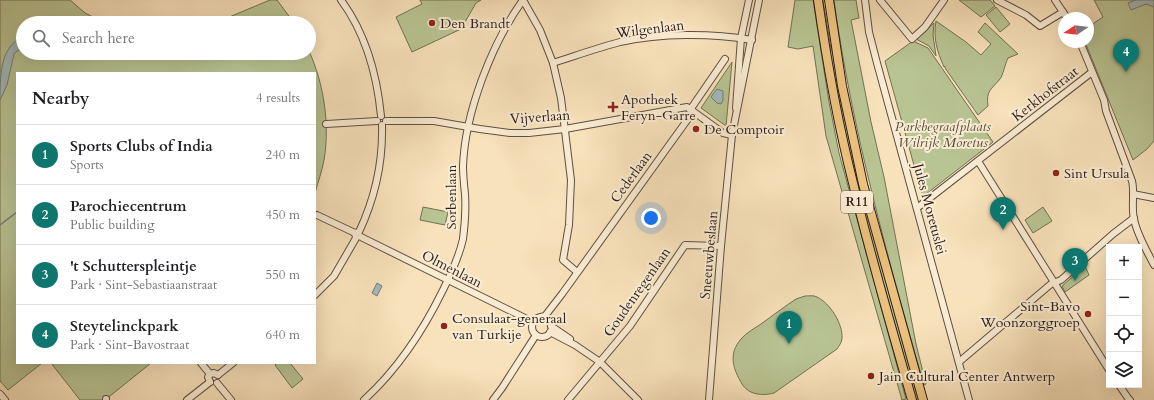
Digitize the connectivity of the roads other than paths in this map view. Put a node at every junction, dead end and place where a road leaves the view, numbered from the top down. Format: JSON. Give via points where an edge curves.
{"nodes":[{"id":1,"x":341,"y":0,"type":"edge"},
{"id":2,"x":523,"y":0,"type":"edge"},
{"id":3,"x":749,"y":0,"type":"edge"},
{"id":4,"x":759,"y":0,"type":"edge"},
{"id":5,"x":818,"y":0,"type":"edge"},
{"id":6,"x":829,"y":0,"type":"edge"},
{"id":7,"x":865,"y":0,"type":"edge"},
{"id":8,"x":880,"y":0,"type":"edge"},
{"id":9,"x":944,"y":0,"type":"edge"},
{"id":10,"x":997,"y":0,"type":"edge"},
{"id":11,"x":1056,"y":0,"type":"edge"},
{"id":12,"x":1063,"y":12,"type":"edge"},
{"id":13,"x":1058,"y":15,"type":"edge"},
{"id":14,"x":741,"y":38,"type":"junction"},
{"id":15,"x":752,"y":40,"type":"junction"},
{"id":16,"x":1082,"y":48,"type":"edge"},
{"id":17,"x":725,"y":59,"type":"dead end"},
{"id":18,"x":553,"y":63,"type":"junction"},
{"id":19,"x":1092,"y":72,"type":"junction"},
{"id":20,"x":692,"y":111,"type":"junction"},
{"id":21,"x":736,"y":113,"type":"junction"},
{"id":22,"x":381,"y":121,"type":"junction"},
{"id":23,"x":326,"y":124,"type":"dead end"},
{"id":24,"x":469,"y":127,"type":"junction"},
{"id":25,"x":565,"y":128,"type":"junction"},
{"id":26,"x":732,"y":135,"type":"junction"},
{"id":27,"x":978,"y":161,"type":"junction"},
{"id":28,"x":1133,"y":194,"type":"junction"},
{"id":29,"x":1154,"y":198,"type":"edge"},
{"id":30,"x":917,"y":208,"type":"junction"},
{"id":31,"x":317,"y":215,"type":"dead end"},
{"id":32,"x":1134,"y":218,"type":"junction"},
{"id":33,"x":358,"y":235,"type":"junction"},
{"id":34,"x":722,"y":246,"type":"junction"},
{"id":35,"x":1154,"y":265,"type":"edge"},
{"id":36,"x":577,"y":272,"type":"junction"},
{"id":37,"x":448,"y":280,"type":"junction"},
{"id":38,"x":1054,"y":282,"type":"junction"},
{"id":39,"x":316,"y":294,"type":"edge"},
{"id":40,"x":562,"y":294,"type":"junction"},
{"id":41,"x":542,"y":317,"type":"junction"},
{"id":42,"x":548,"y":319,"type":"junction"},
{"id":43,"x":533,"y":322,"type":"junction"},
{"id":44,"x":551,"y":329,"type":"junction"},
{"id":45,"x":536,"y":335,"type":"junction"},
{"id":46,"x":600,"y":362,"type":"junction"},
{"id":47,"x":959,"y":362,"type":"junction"},
{"id":48,"x":202,"y":364,"type":"edge"},
{"id":49,"x":232,"y":364,"type":"edge"},
{"id":50,"x":1106,"y":365,"type":"edge"},
{"id":51,"x":210,"y":374,"type":"junction"},
{"id":52,"x":218,"y":374,"type":"junction"},
{"id":53,"x":210,"y":382,"type":"junction"},
{"id":54,"x":217,"y":383,"type":"junction"},
{"id":55,"x":1121,"y":388,"type":"edge"},
{"id":56,"x":0,"y":394,"type":"edge"},
{"id":57,"x":5,"y":400,"type":"edge"},
{"id":58,"x":187,"y":400,"type":"edge"},
{"id":59,"x":231,"y":400,"type":"edge"},
{"id":60,"x":364,"y":400,"type":"edge"},
{"id":61,"x":493,"y":400,"type":"edge"},
{"id":62,"x":568,"y":400,"type":"edge"},
{"id":63,"x":638,"y":400,"type":"edge"},
{"id":64,"x":710,"y":400,"type":"edge"},
{"id":65,"x":912,"y":400,"type":"edge"},
{"id":66,"x":923,"y":400,"type":"edge"},
{"id":67,"x":970,"y":400,"type":"edge"},
{"id":68,"x":1130,"y":400,"type":"edge"}],
"edges":[{"from":1,"to":22,"type":"street","via":[[359,31],[372,65]]},
{"from":2,"to":18,"type":"street","via":[[540,30]]},
{"from":2,"to":24,"type":"street","name":"Sorbenlaan","via":[[506,25],[490,61]]},
{"from":3,"to":14,"type":"street","name":"Sneeuwbeslaan"},
{"from":4,"to":15,"type":"street","name":"Sneeuwbeslaan"},
{"from":5,"to":65,"type":"highway","number":"R11","via":[[832,86],[853,186]]},
{"from":6,"to":66,"type":"highway","number":"R11","via":[[842,86],[863,184]]},
{"from":7,"to":30,"type":"street","name":"Jules Moretuslei","via":[[869,32]]},
{"from":8,"to":9,"type":"street","via":[[912,39],[925,27]]},
{"from":10,"to":13,"type":"street","via":[[1026,15],[1040,26]]},
{"from":11,"to":12,"type":"street"},
{"from":14,"to":15,"type":"street","name":"Wilgenlaan"},
{"from":14,"to":18,"type":"street","name":"Wilgenlaan","via":[[691,36],[642,39],[621,42]]},
{"from":14,"to":21,"type":"street","name":"Sneeuwbeslaan"},
{"from":15,"to":21,"type":"street","name":"Sneeuwbeslaan"},
{"from":16,"to":19,"type":"street"},
{"from":17,"to":20,"type":"street","name":"Cederlaan"},
{"from":18,"to":25,"type":"street"},
{"from":19,"to":27,"type":"street","name":"Kerkhofstraat"},
{"from":19,"to":28,"type":"street","via":[[1132,181]]},
{"from":20,"to":25,"type":"street","name":"Vijverlaan","via":[[686,107]]},
{"from":20,"to":26,"type":"street","via":[[723,133]]},
{"from":20,"to":36,"type":"street","name":"Cederlaan"},
{"from":21,"to":26,"type":"street","name":"Sneeuwbeslaan"},
{"from":22,"to":23,"type":"street","name":"Vijverlaan"},
{"from":22,"to":24,"type":"street","name":"Vijverlaan","via":[[434,121]]},
{"from":22,"to":33,"type":"street","via":[[381,154],[377,180],[372,203]]},
{"from":24,"to":25,"type":"street","name":"Vijverlaan","via":[[523,133]]},
{"from":24,"to":37,"type":"street","name":"Sorbenlaan","via":[[463,168],[465,220],[459,252]]},
{"from":25,"to":36,"type":"street","via":[[571,180],[569,225],[563,260]]},
{"from":26,"to":34,"type":"street","name":"Sneeuwbeslaan"},
{"from":27,"to":30,"type":"street","name":"Kerkhofstraat"},
{"from":27,"to":38,"type":"street"},
{"from":28,"to":29,"type":"street"},
{"from":28,"to":32,"type":"street"},
{"from":30,"to":47,"type":"street","name":"Jules Moretuslei"},
{"from":31,"to":33,"type":"street","name":"Olmenlaan"},
{"from":32,"to":35,"type":"street"},
{"from":32,"to":38,"type":"street","via":[[1061,280]]},
{"from":33,"to":37,"type":"street","name":"Olmenlaan"},
{"from":33,"to":39,"type":"street","via":[[334,276]]},
{"from":34,"to":46,"type":"street","name":"Goudenregenlaan","via":[[685,245],[630,326]]},
{"from":34,"to":64,"type":"street","name":"Sneeuwbeslaan"},
{"from":36,"to":40,"type":"street","name":"Cederlaan"},
{"from":37,"to":43,"type":"street","name":"Olmenlaan"},
{"from":37,"to":60,"type":"street","name":"Sorbenlaan","via":[[433,311],[406,353]]},
{"from":38,"to":47,"type":"street"},
{"from":38,"to":50,"type":"street"},
{"from":40,"to":41,"type":"street","name":"Cederlaan"},
{"from":40,"to":42,"type":"street","name":"Cederlaan"},
{"from":41,"to":42,"type":"street"},
{"from":41,"to":43,"type":"street"},
{"from":42,"to":44,"type":"street"},
{"from":43,"to":45,"type":"street","via":[[532,328]]},
{"from":44,"to":45,"type":"street","via":[[542,337]]},
{"from":44,"to":46,"type":"street"},
{"from":45,"to":61,"type":"street"},
{"from":46,"to":62,"type":"street"},
{"from":46,"to":63,"type":"street"},
{"from":47,"to":67,"type":"street","name":"Jules Moretuslei"},
{"from":48,"to":51,"type":"street"},
{"from":49,"to":52,"type":"street"},
{"from":51,"to":52,"type":"street"},
{"from":51,"to":53,"type":"street"},
{"from":52,"to":54,"type":"street","via":[[220,379]]},
{"from":53,"to":54,"type":"street"},
{"from":53,"to":58,"type":"street"},
{"from":54,"to":59,"type":"street"},
{"from":55,"to":68,"type":"street"},
{"from":56,"to":57,"type":"street"}]}
